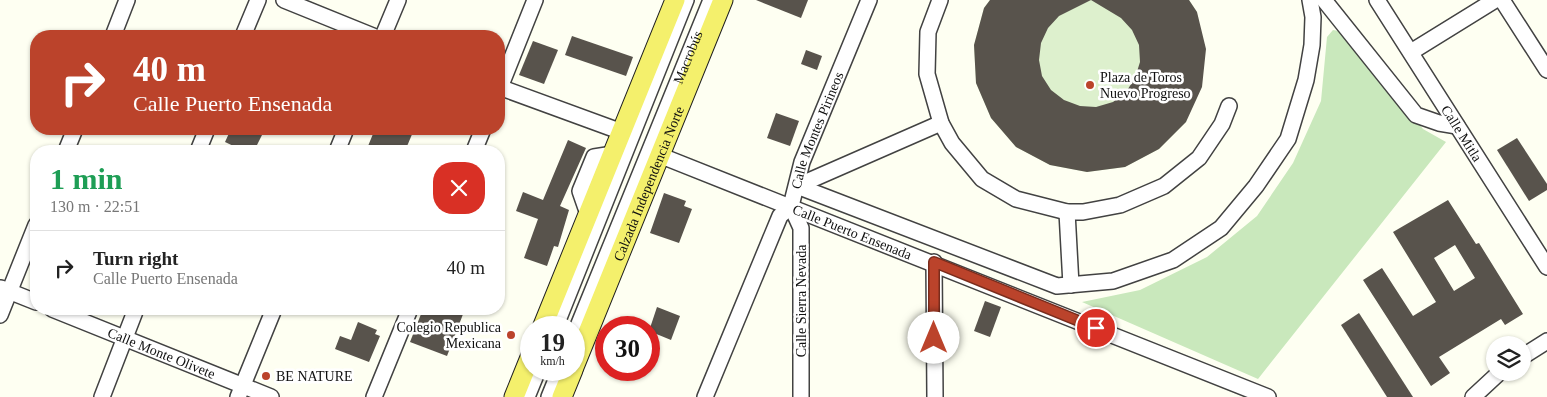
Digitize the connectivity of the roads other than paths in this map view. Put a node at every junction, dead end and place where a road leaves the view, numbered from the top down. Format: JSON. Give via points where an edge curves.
{"nodes":[{"id":1,"x":127,"y":0,"type":"edge"},
{"id":2,"x":258,"y":0,"type":"edge"},
{"id":3,"x":284,"y":0,"type":"edge"},
{"id":4,"x":398,"y":0,"type":"edge"},
{"id":5,"x":535,"y":0,"type":"edge"},
{"id":6,"x":674,"y":0,"type":"edge"},
{"id":7,"x":686,"y":0,"type":"edge"},
{"id":8,"x":711,"y":0,"type":"edge"},
{"id":9,"x":723,"y":0,"type":"edge"},
{"id":10,"x":868,"y":0,"type":"edge"},
{"id":11,"x":940,"y":0,"type":"edge"},
{"id":12,"x":1310,"y":0,"type":"edge"},
{"id":13,"x":1324,"y":0,"type":"edge"},
{"id":14,"x":1377,"y":0,"type":"edge"},
{"id":15,"x":1495,"y":0,"type":"edge"},
{"id":16,"x":1502,"y":0,"type":"edge"},
{"id":17,"x":115,"y":30,"type":"edge"},
{"id":18,"x":246,"y":30,"type":"edge"},
{"id":19,"x":358,"y":30,"type":"edge"},
{"id":20,"x":386,"y":30,"type":"edge"},
{"id":21,"x":1410,"y":52,"type":"junction"},
{"id":22,"x":1547,"y":70,"type":"edge"},
{"id":23,"x":505,"y":73,"type":"edge"},
{"id":24,"x":505,"y":90,"type":"edge"},
{"id":25,"x":1229,"y":106,"type":"dead end"},
{"id":26,"x":940,"y":122,"type":"junction"},
{"id":27,"x":1457,"y":126,"type":"junction"},
{"id":28,"x":622,"y":132,"type":"junction"},
{"id":29,"x":659,"y":155,"type":"junction"},
{"id":30,"x":797,"y":186,"type":"junction"},
{"id":31,"x":791,"y":206,"type":"junction"},
{"id":32,"x":1067,"y":212,"type":"junction"},
{"id":33,"x":30,"y":238,"type":"edge"},
{"id":34,"x":934,"y":262,"type":"junction"},
{"id":35,"x":1547,"y":266,"type":"edge"},
{"id":36,"x":1071,"y":285,"type":"junction"},
{"id":37,"x":5,"y":290,"type":"edge"},
{"id":38,"x":30,"y":300,"type":"edge"},
{"id":39,"x":0,"y":315,"type":"edge"},
{"id":40,"x":67,"y":315,"type":"edge"},
{"id":41,"x":134,"y":315,"type":"edge"},
{"id":42,"x":272,"y":315,"type":"edge"},
{"id":43,"x":408,"y":315,"type":"edge"},
{"id":44,"x":547,"y":316,"type":"edge"},
{"id":45,"x":560,"y":316,"type":"edge"},
{"id":46,"x":582,"y":316,"type":"edge"},
{"id":47,"x":125,"y":338,"type":"junction"},
{"id":48,"x":585,"y":339,"type":"edge"},
{"id":49,"x":1547,"y":341,"type":"edge"},
{"id":50,"x":1531,"y":351,"type":"edge"},
{"id":51,"x":520,"y":381,"type":"edge"},
{"id":52,"x":534,"y":381,"type":"edge"},
{"id":53,"x":556,"y":381,"type":"edge"},
{"id":54,"x":568,"y":381,"type":"edge"},
{"id":55,"x":1490,"y":381,"type":"edge"},
{"id":56,"x":240,"y":391,"type":"edge"},
{"id":57,"x":937,"y":396,"type":"edge"},
{"id":58,"x":102,"y":397,"type":"edge"},
{"id":59,"x":271,"y":397,"type":"edge"},
{"id":60,"x":374,"y":397,"type":"edge"},
{"id":61,"x":514,"y":397,"type":"edge"},
{"id":62,"x":527,"y":397,"type":"edge"},
{"id":63,"x":549,"y":397,"type":"edge"},
{"id":64,"x":562,"y":397,"type":"edge"},
{"id":65,"x":705,"y":397,"type":"edge"},
{"id":66,"x":801,"y":397,"type":"edge"},
{"id":67,"x":1268,"y":397,"type":"edge"},
{"id":68,"x":1473,"y":397,"type":"edge"}],
"edges":[{"from":1,"to":17,"type":"street"},
{"from":2,"to":18,"type":"street"},
{"from":3,"to":19,"type":"street"},
{"from":4,"to":20,"type":"street"},
{"from":5,"to":23,"type":"street"},
{"from":6,"to":28,"type":"main road"},
{"from":7,"to":45,"type":"street","name":"Macrobús"},
{"from":8,"to":46,"type":"street","name":"Macrobús"},
{"from":9,"to":29,"type":"main road","name":"Calzada Independencia Norte"},
{"from":10,"to":30,"type":"street","name":"Calle Montes Pirineos","via":[[802,162]]},
{"from":11,"to":26,"type":"street","via":[[928,32],[927,74]]},
{"from":12,"to":36,"type":"street","via":[[1312,45],[1306,80],[1288,139],[1256,186],[1221,228],[1173,260],[1113,281]]},
{"from":13,"to":27,"type":"street","via":[[1416,116]]},
{"from":14,"to":21,"type":"street","name":"Calle Mitla"},
{"from":15,"to":21,"type":"street"},
{"from":16,"to":22,"type":"street"},
{"from":21,"to":27,"type":"street","name":"Calle Mitla"},
{"from":24,"to":28,"type":"street"},
{"from":25,"to":32,"type":"street","via":[[1222,124],[1199,158],[1164,186],[1120,205]]},
{"from":26,"to":30,"type":"street"},
{"from":26,"to":32,"type":"street","via":[[952,143],[982,179],[1016,199]]},
{"from":27,"to":35,"type":"street","name":"Calle Mitla"},
{"from":28,"to":44,"type":"main road"},
{"from":29,"to":31,"type":"street","name":"Calle Puerto Ensenada"},
{"from":29,"to":48,"type":"main road","name":"Calzada Independencia Norte"},
{"from":30,"to":31,"type":"street","name":"Calle Montes Pirineos"},
{"from":30,"to":36,"type":"street","via":[[1057,286]]},
{"from":31,"to":34,"type":"street","name":"Calle Puerto Ensenada"},
{"from":31,"to":65,"type":"street","name":"Calle Montes Pirineos","via":[[780,216]]},
{"from":31,"to":66,"type":"street","name":"Calle Sierra Nevada","via":[[801,228]]},
{"from":32,"to":36,"type":"street"},
{"from":33,"to":37,"type":"street"},
{"from":34,"to":57,"type":"street"},
{"from":34,"to":67,"type":"street","name":"Calle Puerto Ensenada"},
{"from":37,"to":38,"type":"street"},
{"from":37,"to":39,"type":"street"},
{"from":40,"to":47,"type":"street","name":"Calle Monte Olivete"},
{"from":41,"to":47,"type":"street"},
{"from":42,"to":56,"type":"street"},
{"from":43,"to":60,"type":"street"},
{"from":47,"to":56,"type":"street","name":"Calle Monte Olivete"},
{"from":47,"to":58,"type":"street"},
{"from":49,"to":50,"type":"street"},
{"from":51,"to":61,"type":"main road"},
{"from":52,"to":62,"type":"street"},
{"from":53,"to":63,"type":"street"},
{"from":54,"to":64,"type":"main road","name":"Calzada Independencia Norte"},
{"from":55,"to":68,"type":"street"},
{"from":56,"to":59,"type":"street","name":"Calle Monte Olivete"}]}
